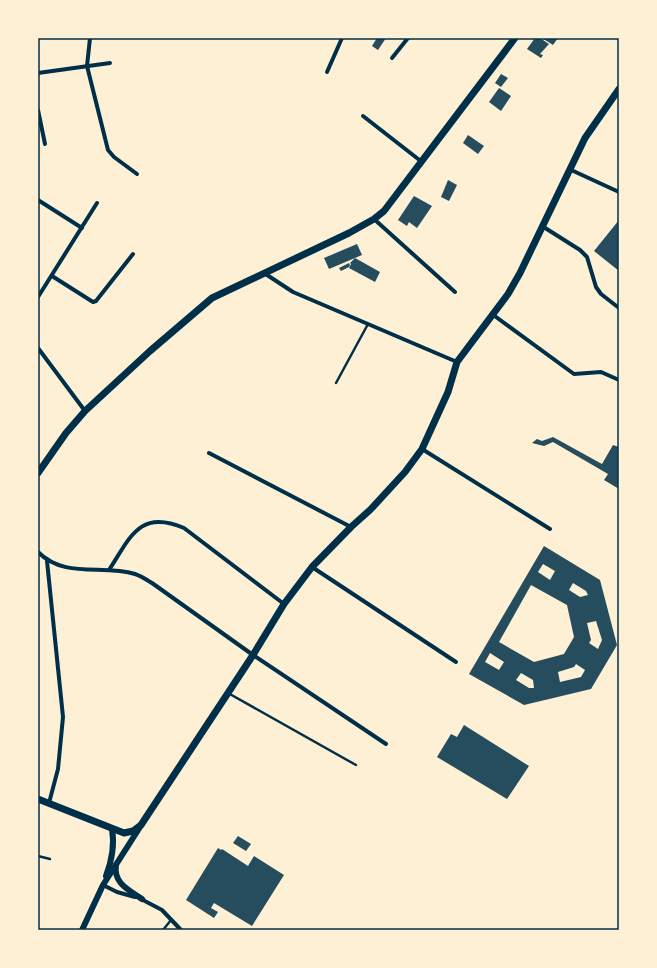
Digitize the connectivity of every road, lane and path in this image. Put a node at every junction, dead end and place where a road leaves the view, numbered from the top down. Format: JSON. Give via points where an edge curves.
{"nodes":[{"id":1,"x":90,"y":38,"type":"edge"},
{"id":2,"x":342,"y":38,"type":"edge"},
{"id":3,"x":408,"y":38,"type":"edge"},
{"id":4,"x":515,"y":38,"type":"edge"},
{"id":5,"x":392,"y":58,"type":"dead end"},
{"id":6,"x":110,"y":63,"type":"dead end"},
{"id":7,"x":87,"y":66,"type":"junction"},
{"id":8,"x":327,"y":72,"type":"dead end"},
{"id":9,"x":38,"y":73,"type":"edge"},
{"id":10,"x":619,"y":89,"type":"edge"},
{"id":11,"x":38,"y":110,"type":"edge"},
{"id":12,"x":363,"y":116,"type":"dead end"},
{"id":13,"x":45,"y":144,"type":"dead end"},
{"id":14,"x":422,"y":162,"type":"junction"},
{"id":15,"x":569,"y":169,"type":"junction"},
{"id":16,"x":137,"y":174,"type":"dead end"},
{"id":17,"x":619,"y":192,"type":"edge"},
{"id":18,"x":38,"y":200,"type":"edge"},
{"id":19,"x":97,"y":203,"type":"dead end"},
{"id":20,"x":374,"y":219,"type":"junction"},
{"id":21,"x":541,"y":226,"type":"junction"},
{"id":22,"x":82,"y":228,"type":"junction"},
{"id":23,"x":133,"y":254,"type":"dead end"},
{"id":24,"x":264,"y":273,"type":"junction"},
{"id":25,"x":52,"y":276,"type":"junction"},
{"id":26,"x":455,"y":292,"type":"dead end"},
{"id":27,"x":38,"y":297,"type":"edge"},
{"id":28,"x":619,"y":308,"type":"edge"},
{"id":29,"x":492,"y":314,"type":"junction"},
{"id":30,"x":368,"y":324,"type":"junction"},
{"id":31,"x":38,"y":348,"type":"edge"},
{"id":32,"x":458,"y":362,"type":"junction"},
{"id":33,"x":619,"y":380,"type":"edge"},
{"id":34,"x":336,"y":383,"type":"dead end"},
{"id":35,"x":85,"y":411,"type":"junction"},
{"id":36,"x":422,"y":448,"type":"junction"},
{"id":37,"x":209,"y":453,"type":"dead end"},
{"id":38,"x":38,"y":473,"type":"edge"},
{"id":39,"x":351,"y":527,"type":"junction"},
{"id":40,"x":550,"y":529,"type":"dead end"},
{"id":41,"x":38,"y":552,"type":"edge"},
{"id":42,"x":47,"y":561,"type":"junction"},
{"id":43,"x":312,"y":567,"type":"junction"},
{"id":44,"x":109,"y":570,"type":"junction"},
{"id":45,"x":284,"y":604,"type":"junction"},
{"id":46,"x":253,"y":655,"type":"junction"},
{"id":47,"x":456,"y":662,"type":"dead end"},
{"id":48,"x":228,"y":693,"type":"junction"},
{"id":49,"x":386,"y":744,"type":"dead end"},
{"id":50,"x":356,"y":765,"type":"dead end"},
{"id":51,"x":38,"y":799,"type":"edge"},
{"id":52,"x":49,"y":803,"type":"junction"},
{"id":53,"x":141,"y":826,"type":"junction"},
{"id":54,"x":112,"y":829,"type":"junction"},
{"id":55,"x":38,"y":856,"type":"edge"},
{"id":56,"x":50,"y":859,"type":"dead end"},
{"id":57,"x":116,"y":865,"type":"junction"},
{"id":58,"x":103,"y":885,"type":"junction"},
{"id":59,"x":142,"y":899,"type":"junction"},
{"id":60,"x":171,"y":920,"type":"junction"},
{"id":61,"x":82,"y":930,"type":"edge"},
{"id":62,"x":163,"y":930,"type":"edge"},
{"id":63,"x":181,"y":930,"type":"edge"}],
"edges":[{"from":1,"to":7,"type":"street"},
{"from":2,"to":8,"type":"street"},
{"from":3,"to":5,"type":"street"},
{"from":4,"to":14,"type":"main road"},
{"from":6,"to":7,"type":"street"},
{"from":7,"to":9,"type":"street"},
{"from":7,"to":16,"type":"street","via":[[108,150]]},
{"from":10,"to":15,"type":"main road","via":[[585,138]]},
{"from":11,"to":13,"type":"street"},
{"from":12,"to":14,"type":"street"},
{"from":14,"to":20,"type":"main road","via":[[384,211]]},
{"from":15,"to":17,"type":"street"},
{"from":15,"to":21,"type":"main road"},
{"from":18,"to":22,"type":"street"},
{"from":19,"to":22,"type":"street"},
{"from":20,"to":24,"type":"main road"},
{"from":20,"to":26,"type":"street"},
{"from":21,"to":28,"type":"street","via":[[587,257],[596,287]]},
{"from":21,"to":29,"type":"main road","via":[[520,273]]},
{"from":22,"to":25,"type":"street"},
{"from":23,"to":25,"type":"street","via":[[98,300],[93,302]]},
{"from":24,"to":30,"type":"street","via":[[293,292]]},
{"from":24,"to":35,"type":"main road","via":[[212,298]]},
{"from":25,"to":27,"type":"street"},
{"from":29,"to":32,"type":"main road"},
{"from":29,"to":33,"type":"street","via":[[574,374],[601,372]]},
{"from":30,"to":32,"type":"street"},
{"from":30,"to":34,"type":"lane"},
{"from":31,"to":35,"type":"street"},
{"from":32,"to":36,"type":"main road","via":[[448,392]]},
{"from":35,"to":38,"type":"main road"},
{"from":36,"to":39,"type":"main road","via":[[405,472]]},
{"from":36,"to":40,"type":"street"},
{"from":37,"to":39,"type":"street"},
{"from":39,"to":43,"type":"main road"},
{"from":41,"to":42,"type":"street"},
{"from":42,"to":44,"type":"street","via":[[78,569]]},
{"from":42,"to":52,"type":"street","via":[[64,717],[58,769]]},
{"from":43,"to":45,"type":"main road"},
{"from":43,"to":47,"type":"street"},
{"from":44,"to":45,"type":"street","via":[[135,531],[142,526],[150,522],[174,524],[184,528]]},
{"from":44,"to":46,"type":"street","via":[[136,574],[152,583]]},
{"from":45,"to":46,"type":"main road"},
{"from":46,"to":48,"type":"main road"},
{"from":46,"to":49,"type":"street"},
{"from":48,"to":50,"type":"lane"},
{"from":48,"to":53,"type":"main road"},
{"from":51,"to":52,"type":"main road"},
{"from":52,"to":54,"type":"main road"},
{"from":53,"to":54,"type":"main road","via":[[124,833]]},
{"from":53,"to":57,"type":"street"},
{"from":54,"to":58,"type":"street","via":[[112,858]]},
{"from":55,"to":56,"type":"lane"},
{"from":57,"to":58,"type":"street"},
{"from":57,"to":59,"type":"street","via":[[119,882]]},
{"from":58,"to":59,"type":"street","via":[[116,892]]},
{"from":58,"to":61,"type":"street"},
{"from":59,"to":60,"type":"street","via":[[162,910]]},
{"from":60,"to":62,"type":"lane"},
{"from":60,"to":63,"type":"street"}]}
